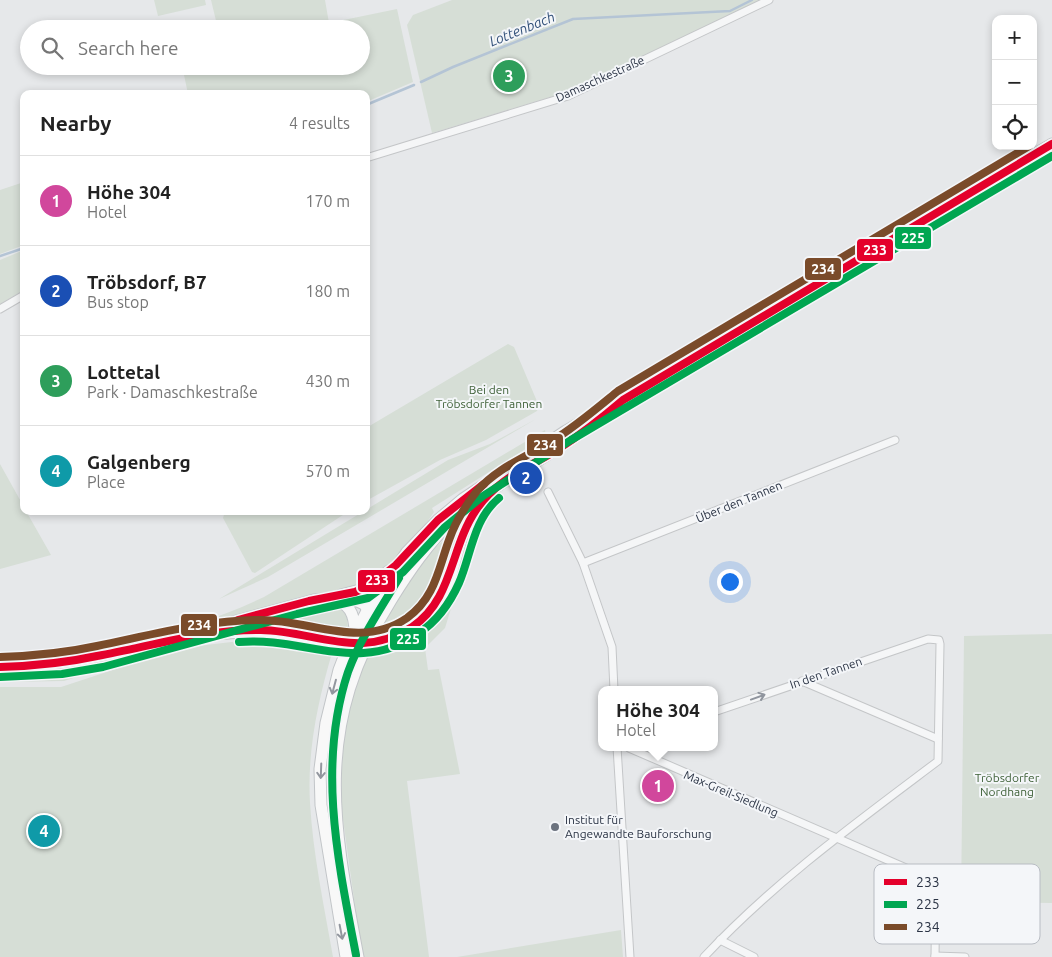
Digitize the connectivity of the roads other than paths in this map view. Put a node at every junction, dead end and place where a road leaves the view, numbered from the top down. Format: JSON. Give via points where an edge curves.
{"nodes":[{"id":1,"x":769,"y":0,"type":"edge"},
{"id":2,"x":1052,"y":144,"type":"edge"},
{"id":3,"x":370,"y":157,"type":"edge"},
{"id":4,"x":20,"y":297,"type":"edge"},
{"id":5,"x":0,"y":309,"type":"edge"},
{"id":6,"x":623,"y":400,"type":"junction"},
{"id":7,"x":895,"y":440,"type":"dead end"},
{"id":8,"x":490,"y":492,"type":"junction"},
{"id":9,"x":548,"y":492,"type":"dead end"},
{"id":10,"x":583,"y":563,"type":"junction"},
{"id":11,"x":396,"y":566,"type":"junction"},
{"id":12,"x":324,"y":598,"type":"junction"},
{"id":13,"x":368,"y":609,"type":"junction"},
{"id":14,"x":374,"y":628,"type":"junction"},
{"id":15,"x":355,"y":636,"type":"junction"},
{"id":16,"x":163,"y":641,"type":"junction"},
{"id":17,"x":0,"y":667,"type":"edge"},
{"id":18,"x":802,"y":681,"type":"junction"},
{"id":19,"x":614,"y":686,"type":"edge"},
{"id":20,"x":718,"y":711,"type":"edge"},
{"id":21,"x":938,"y":739,"type":"junction"},
{"id":22,"x":617,"y":751,"type":"edge"},
{"id":23,"x":636,"y":751,"type":"edge"},
{"id":24,"x":834,"y":838,"type":"junction"},
{"id":25,"x":896,"y":864,"type":"edge"},
{"id":26,"x":720,"y":940,"type":"junction"},
{"id":27,"x":935,"y":944,"type":"edge"},
{"id":28,"x":346,"y":957,"type":"edge"},
{"id":29,"x":358,"y":957,"type":"edge"},
{"id":30,"x":630,"y":957,"type":"edge"},
{"id":31,"x":704,"y":957,"type":"edge"},
{"id":32,"x":754,"y":957,"type":"edge"},
{"id":33,"x":935,"y":957,"type":"edge"},
{"id":34,"x":964,"y":957,"type":"edge"}],
"edges":[{"from":1,"to":3,"type":"street","name":"Damaschkestraße","via":[[568,96]]},
{"from":2,"to":6,"type":"main road"},
{"from":4,"to":5,"type":"street"},
{"from":6,"to":8,"type":"main road","via":[[578,437]]},
{"from":6,"to":11,"type":"main road","via":[[566,431],[477,488],[438,520]]},
{"from":7,"to":10,"type":"street","name":"Über den Tannen"},
{"from":8,"to":14,"type":"main road","via":[[432,541],[414,563]]},
{"from":8,"to":16,"type":"main road","bridge":true,"via":[[463,533],[450,578],[435,606],[402,633],[354,645],[262,630]]},
{"from":9,"to":10,"type":"street"},
{"from":10,"to":19,"type":"street","via":[[612,647]]},
{"from":11,"to":12,"type":"main road","via":[[364,589]]},
{"from":11,"to":13,"type":"main road"},
{"from":12,"to":13,"type":"main road","via":[[349,597]]},
{"from":12,"to":15,"type":"main road","via":[[336,600],[352,611]]},
{"from":12,"to":16,"type":"main road"},
{"from":13,"to":14,"type":"main road"},
{"from":13,"to":15,"type":"main road"},
{"from":14,"to":29,"type":"main road","via":[[361,654],[345,704],[335,763],[335,815]]},
{"from":15,"to":28,"type":"main road","one_way":true,"via":[[332,694],[320,769],[321,805]]},
{"from":16,"to":17,"type":"street","via":[[80,661]]},
{"from":20,"to":18,"type":"street","name":"In den Tannen","one_way":true},
{"from":18,"to":21,"type":"street"},
{"from":18,"to":21,"type":"street","name":"In den Tannen","via":[[928,640],[939,640]]},
{"from":21,"to":24,"type":"street","via":[[938,761]]},
{"from":22,"to":30,"type":"street"},
{"from":23,"to":24,"type":"street","name":"Max-Greil-Siedlung"},
{"from":24,"to":25,"type":"street","name":"Max-Greil-Siedlung"},
{"from":24,"to":26,"type":"street"},
{"from":26,"to":31,"type":"street"},
{"from":26,"to":32,"type":"street"},
{"from":27,"to":33,"type":"street","name":"Max-Greil-Siedlung"},
{"from":33,"to":34,"type":"street"}]}
